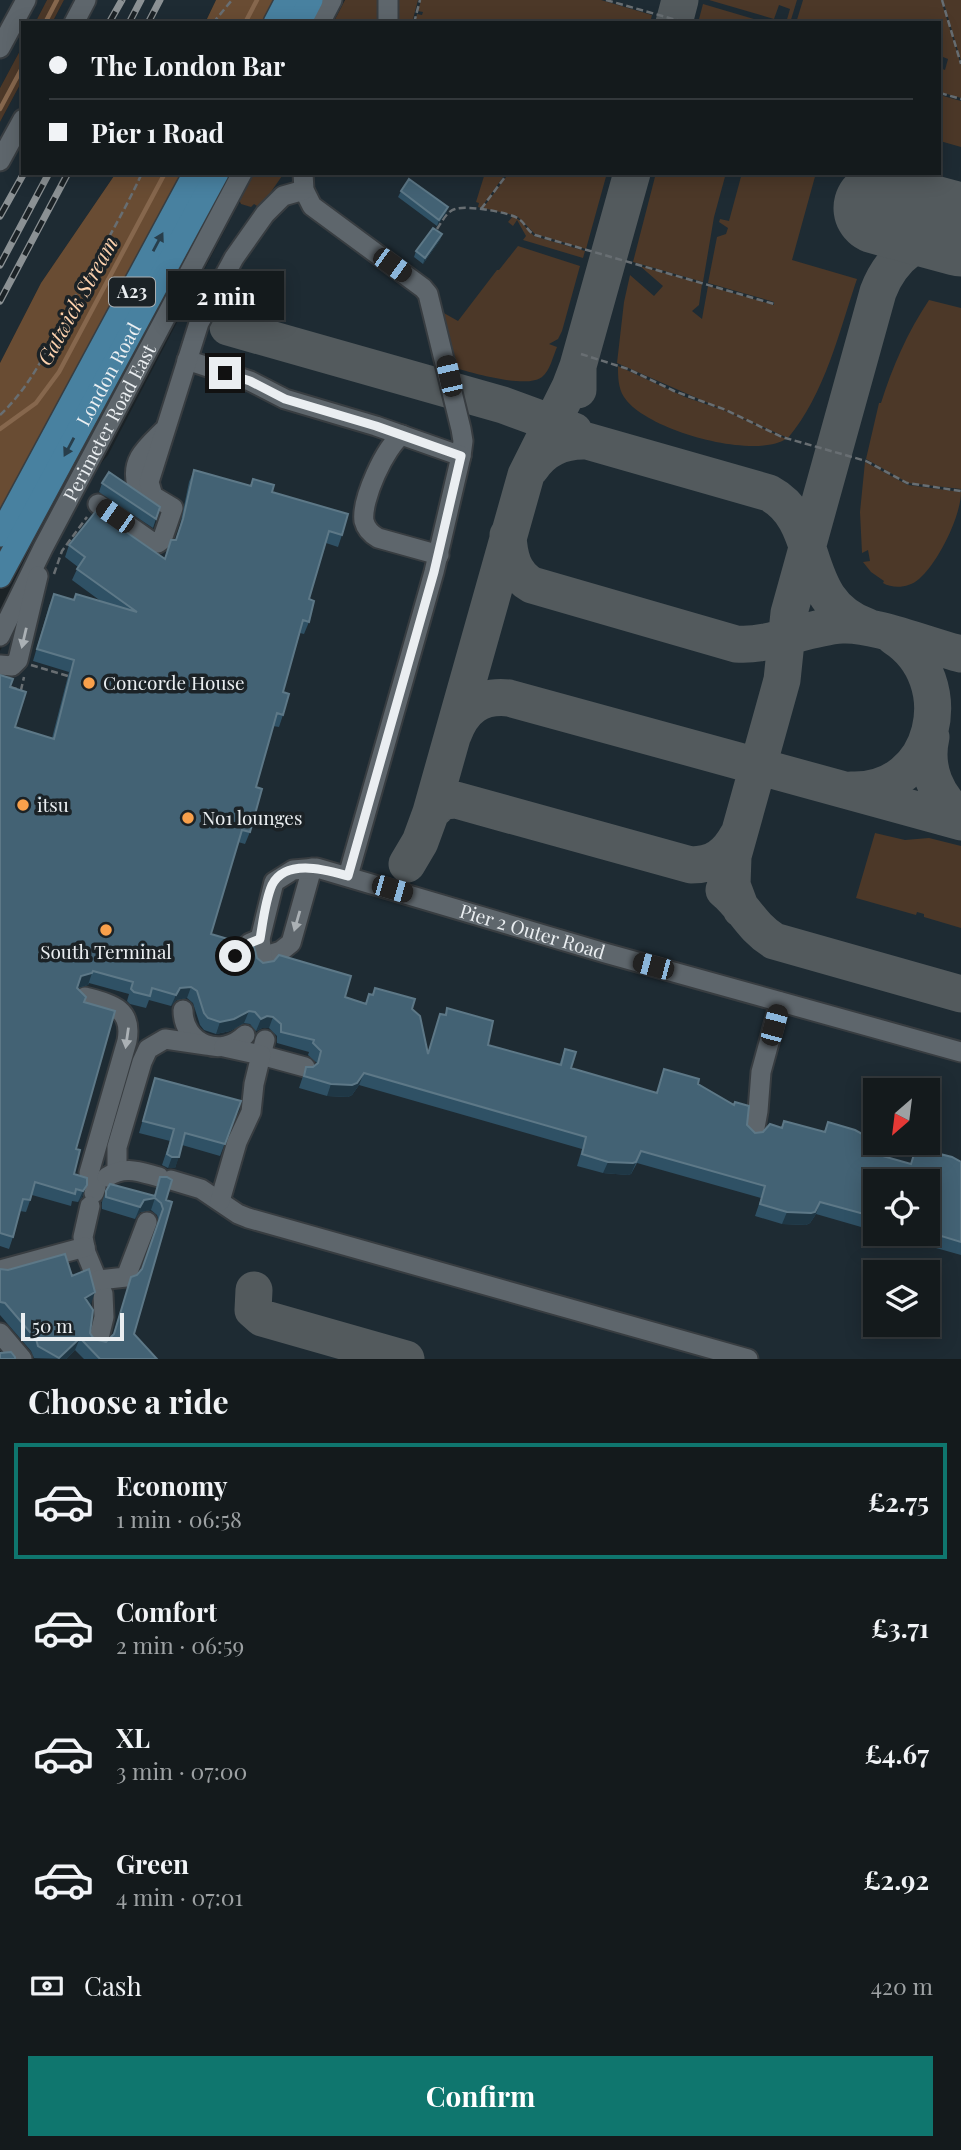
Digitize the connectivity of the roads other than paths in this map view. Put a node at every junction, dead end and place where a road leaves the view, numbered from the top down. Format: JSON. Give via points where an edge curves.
{"nodes":[{"id":1,"x":26,"y":0,"type":"edge"},
{"id":2,"x":86,"y":0,"type":"edge"},
{"id":3,"x":287,"y":0,"type":"edge"},
{"id":4,"x":311,"y":0,"type":"edge"},
{"id":5,"x":332,"y":0,"type":"edge"},
{"id":6,"x":388,"y":0,"type":"edge"},
{"id":7,"x":75,"y":21,"type":"edge"},
{"id":8,"x":276,"y":21,"type":"edge"},
{"id":9,"x":300,"y":21,"type":"edge"},
{"id":10,"x":321,"y":21,"type":"edge"},
{"id":11,"x":388,"y":21,"type":"edge"},
{"id":12,"x":0,"y":48,"type":"edge"},
{"id":13,"x":21,"y":123,"type":"edge"},
{"id":14,"x":0,"y":162,"type":"edge"},
{"id":15,"x":194,"y":175,"type":"edge"},
{"id":16,"x":216,"y":175,"type":"edge"},
{"id":17,"x":241,"y":175,"type":"edge"},
{"id":18,"x":303,"y":182,"type":"edge"},
{"id":19,"x":187,"y":360,"type":"junction"},
{"id":20,"x":402,"y":435,"type":"junction"},
{"id":21,"x":461,"y":456,"type":"junction"},
{"id":22,"x":98,"y":504,"type":"dead end"},
{"id":23,"x":0,"y":534,"type":"edge"},
{"id":24,"x":43,"y":548,"type":"junction"},
{"id":25,"x":439,"y":555,"type":"junction"},
{"id":26,"x":0,"y":576,"type":"edge"},
{"id":27,"x":0,"y":636,"type":"edge"},
{"id":28,"x":0,"y":665,"type":"edge"},
{"id":29,"x":313,"y":868,"type":"junction"},
{"id":30,"x":348,"y":876,"type":"junction"},
{"id":31,"x":262,"y":953,"type":"junction"},
{"id":32,"x":235,"y":956,"type":"edge"},
{"id":33,"x":85,"y":997,"type":"edge"},
{"id":34,"x":780,"y":1002,"type":"junction"},
{"id":35,"x":245,"y":1035,"type":"dead end"},
{"id":36,"x":160,"y":1040,"type":"junction"},
{"id":37,"x":215,"y":1046,"type":"junction"},
{"id":38,"x":263,"y":1048,"type":"junction"},
{"id":39,"x":961,"y":1052,"type":"edge"},
{"id":40,"x":305,"y":1067,"type":"edge"},
{"id":41,"x":754,"y":1133,"type":"edge"},
{"id":42,"x":117,"y":1171,"type":"junction"},
{"id":43,"x":94,"y":1195,"type":"junction"},
{"id":44,"x":220,"y":1201,"type":"junction"},
{"id":45,"x":147,"y":1222,"type":"dead end"},
{"id":46,"x":85,"y":1247,"type":"junction"},
{"id":47,"x":0,"y":1270,"type":"edge"},
{"id":48,"x":126,"y":1276,"type":"junction"},
{"id":49,"x":99,"y":1280,"type":"junction"},
{"id":50,"x":0,"y":1333,"type":"edge"},
{"id":51,"x":22,"y":1359,"type":"edge"},
{"id":52,"x":748,"y":1359,"type":"edge"}],
"edges":[{"from":1,"to":12,"type":"street"},
{"from":2,"to":7,"type":"street"},
{"from":3,"to":8,"type":"main road"},
{"from":4,"to":9,"type":"main road"},
{"from":5,"to":10,"type":"street"},
{"from":6,"to":11,"type":"street"},
{"from":13,"to":14,"type":"street"},
{"from":23,"to":15,"type":"main road","name":"London Road","number":"A23","one_way":true},
{"from":16,"to":26,"type":"main road","name":"London Road","number":"A23","one_way":true},
{"from":17,"to":24,"type":"street","name":"Perimeter Road East"},
{"from":18,"to":19,"type":"street","via":[[276,201],[238,252],[204,312]]},
{"from":18,"to":21,"type":"street","via":[[309,203],[321,214],[428,294],[460,421]]},
{"from":19,"to":20,"type":"street","via":[[250,381],[285,399]]},
{"from":19,"to":22,"type":"street","via":[[167,425],[141,453],[135,471],[142,492],[173,508],[163,538],[158,543],[148,539]]},
{"from":20,"to":21,"type":"street"},
{"from":20,"to":25,"type":"street","via":[[389,448],[376,474],[365,522],[378,538]]},
{"from":21,"to":25,"type":"street"},
{"from":24,"to":27,"type":"street","name":"Perimeter Road East"},
{"from":24,"to":28,"type":"street","one_way":true,"via":[[18,660],[12,666]]},
{"from":25,"to":30,"type":"street"},
{"from":29,"to":30,"type":"street","name":"Pier 2 Outer Road"},
{"from":29,"to":31,"type":"street","one_way":true,"via":[[291,943],[281,951]]},
{"from":29,"to":31,"type":"street","via":[[289,872],[274,883]]},
{"from":30,"to":34,"type":"street","name":"Pier 2 Outer Road"},
{"from":31,"to":32,"type":"street","via":[[250,943]]},
{"from":33,"to":43,"type":"street","one_way":true,"via":[[118,1008],[129,1026],[89,1177]]},
{"from":34,"to":39,"type":"street","name":"Pier 2 Outer Road"},
{"from":34,"to":41,"type":"street","via":[[761,1072]]},
{"from":35,"to":37,"type":"street","via":[[235,1043]]},
{"from":36,"to":37,"type":"street"},
{"from":36,"to":37,"type":"street","via":[[173,1028],[182,1009],[188,1032]]},
{"from":36,"to":42,"type":"street","via":[[148,1049],[142,1062],[117,1147]]},
{"from":37,"to":38,"type":"street"},
{"from":38,"to":40,"type":"street"},
{"from":38,"to":44,"type":"street","via":[[251,1112]]},
{"from":42,"to":43,"type":"street"},
{"from":42,"to":44,"type":"street","via":[[129,1169],[165,1178],[201,1189]]},
{"from":43,"to":46,"type":"street","via":[[84,1231]]},
{"from":44,"to":52,"type":"street","via":[[238,1214],[272,1226]]},
{"from":45,"to":48,"type":"street"},
{"from":46,"to":47,"type":"street"},
{"from":46,"to":49,"type":"street"},
{"from":48,"to":49,"type":"street"},
{"from":48,"to":49,"type":"street","via":[[104,1334]]},
{"from":50,"to":51,"type":"street"}]}
